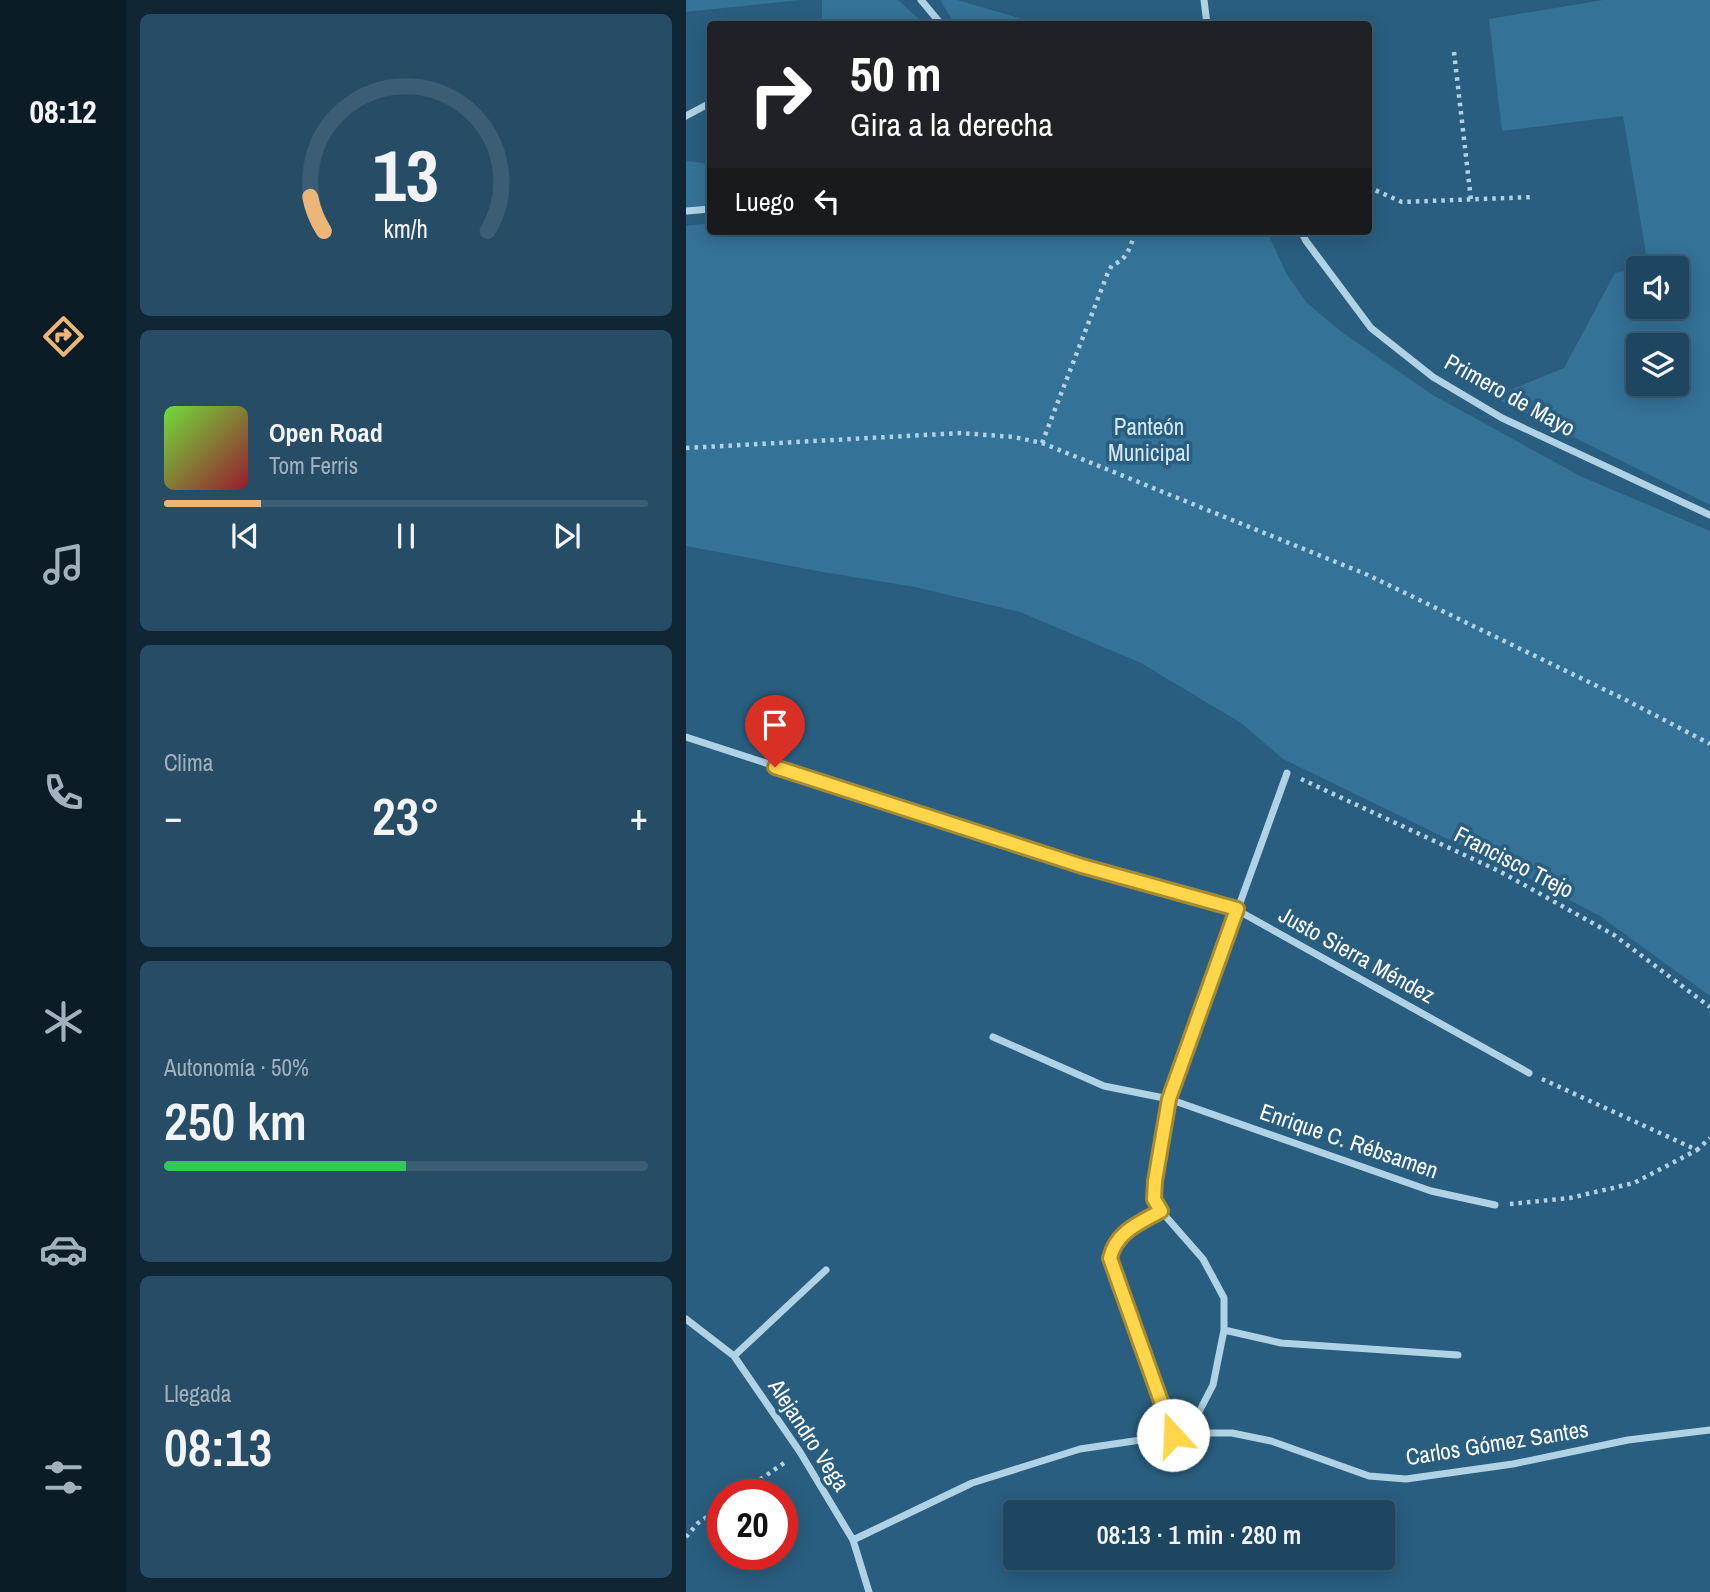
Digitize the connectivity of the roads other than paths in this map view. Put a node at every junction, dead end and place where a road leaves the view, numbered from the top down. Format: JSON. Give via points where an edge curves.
{"nodes":[{"id":1,"x":920,"y":0,"type":"edge"},
{"id":2,"x":1204,"y":0,"type":"edge"},
{"id":3,"x":938,"y":21,"type":"edge"},
{"id":4,"x":1207,"y":21,"type":"edge"},
{"id":5,"x":707,"y":105,"type":"edge"},
{"id":6,"x":686,"y":116,"type":"edge"},
{"id":7,"x":707,"y":209,"type":"edge"},
{"id":8,"x":686,"y":211,"type":"edge"},
{"id":9,"x":1303,"y":235,"type":"edge"},
{"id":10,"x":1710,"y":516,"type":"edge"},
{"id":11,"x":686,"y":737,"type":"edge"},
{"id":12,"x":1287,"y":773,"type":"road end"},
{"id":13,"x":1237,"y":909,"type":"junction"},
{"id":14,"x":993,"y":1037,"type":"dead end"},
{"id":15,"x":1529,"y":1073,"type":"road end"},
{"id":16,"x":1169,"y":1099,"type":"junction"},
{"id":17,"x":1495,"y":1205,"type":"road end"},
{"id":18,"x":1161,"y":1211,"type":"junction"},
{"id":19,"x":826,"y":1270,"type":"dead end"},
{"id":20,"x":686,"y":1320,"type":"edge"},
{"id":21,"x":1224,"y":1330,"type":"junction"},
{"id":22,"x":1458,"y":1355,"type":"dead end"},
{"id":23,"x":734,"y":1356,"type":"junction"},
{"id":24,"x":1710,"y":1430,"type":"edge"},
{"id":25,"x":1188,"y":1433,"type":"junction"},
{"id":26,"x":1173,"y":1435,"type":"junction"},
{"id":27,"x":852,"y":1540,"type":"junction"},
{"id":28,"x":869,"y":1592,"type":"edge"}],
"edges":[{"from":1,"to":3,"type":"street"},
{"from":2,"to":4,"type":"street"},
{"from":5,"to":6,"type":"street"},
{"from":7,"to":8,"type":"street"},
{"from":9,"to":10,"type":"street","name":"Primero de Mayo","via":[[1371,328],[1433,377],[1502,418]]},
{"from":11,"to":13,"type":"street","name":"Justo Sierra Méndez","via":[[1082,866]]},
{"from":12,"to":13,"type":"street"},
{"from":13,"to":15,"type":"street","name":"Justo Sierra Méndez"},
{"from":13,"to":16,"type":"street"},
{"from":14,"to":16,"type":"street","name":"Enrique C. Rébsamen","via":[[1104,1086]]},
{"from":16,"to":17,"type":"street","name":"Enrique C. Rébsamen","via":[[1431,1191]]},
{"from":16,"to":18,"type":"street","via":[[1154,1199]]},
{"from":18,"to":21,"type":"street","via":[[1203,1259],[1224,1298]]},
{"from":18,"to":26,"type":"lane","via":[[1122,1233],[1110,1258]]},
{"from":19,"to":23,"type":"street"},
{"from":20,"to":23,"type":"street","name":"Alejandro Vega"},
{"from":21,"to":22,"type":"street","via":[[1281,1343]]},
{"from":21,"to":25,"type":"street","via":[[1213,1385]]},
{"from":23,"to":27,"type":"street","name":"Alejandro Vega","via":[[800,1452]]},
{"from":24,"to":25,"type":"street","name":"Carlos Gómez Santes","via":[[1406,1479],[1369,1476],[1271,1441],[1232,1433]]},
{"from":25,"to":26,"type":"street","name":"Carlos Gómez Santes"},
{"from":26,"to":27,"type":"street","name":"Carlos Gómez Santes","via":[[1080,1449],[972,1483]]},
{"from":27,"to":28,"type":"street","name":"Alejandro Vega"}]}
